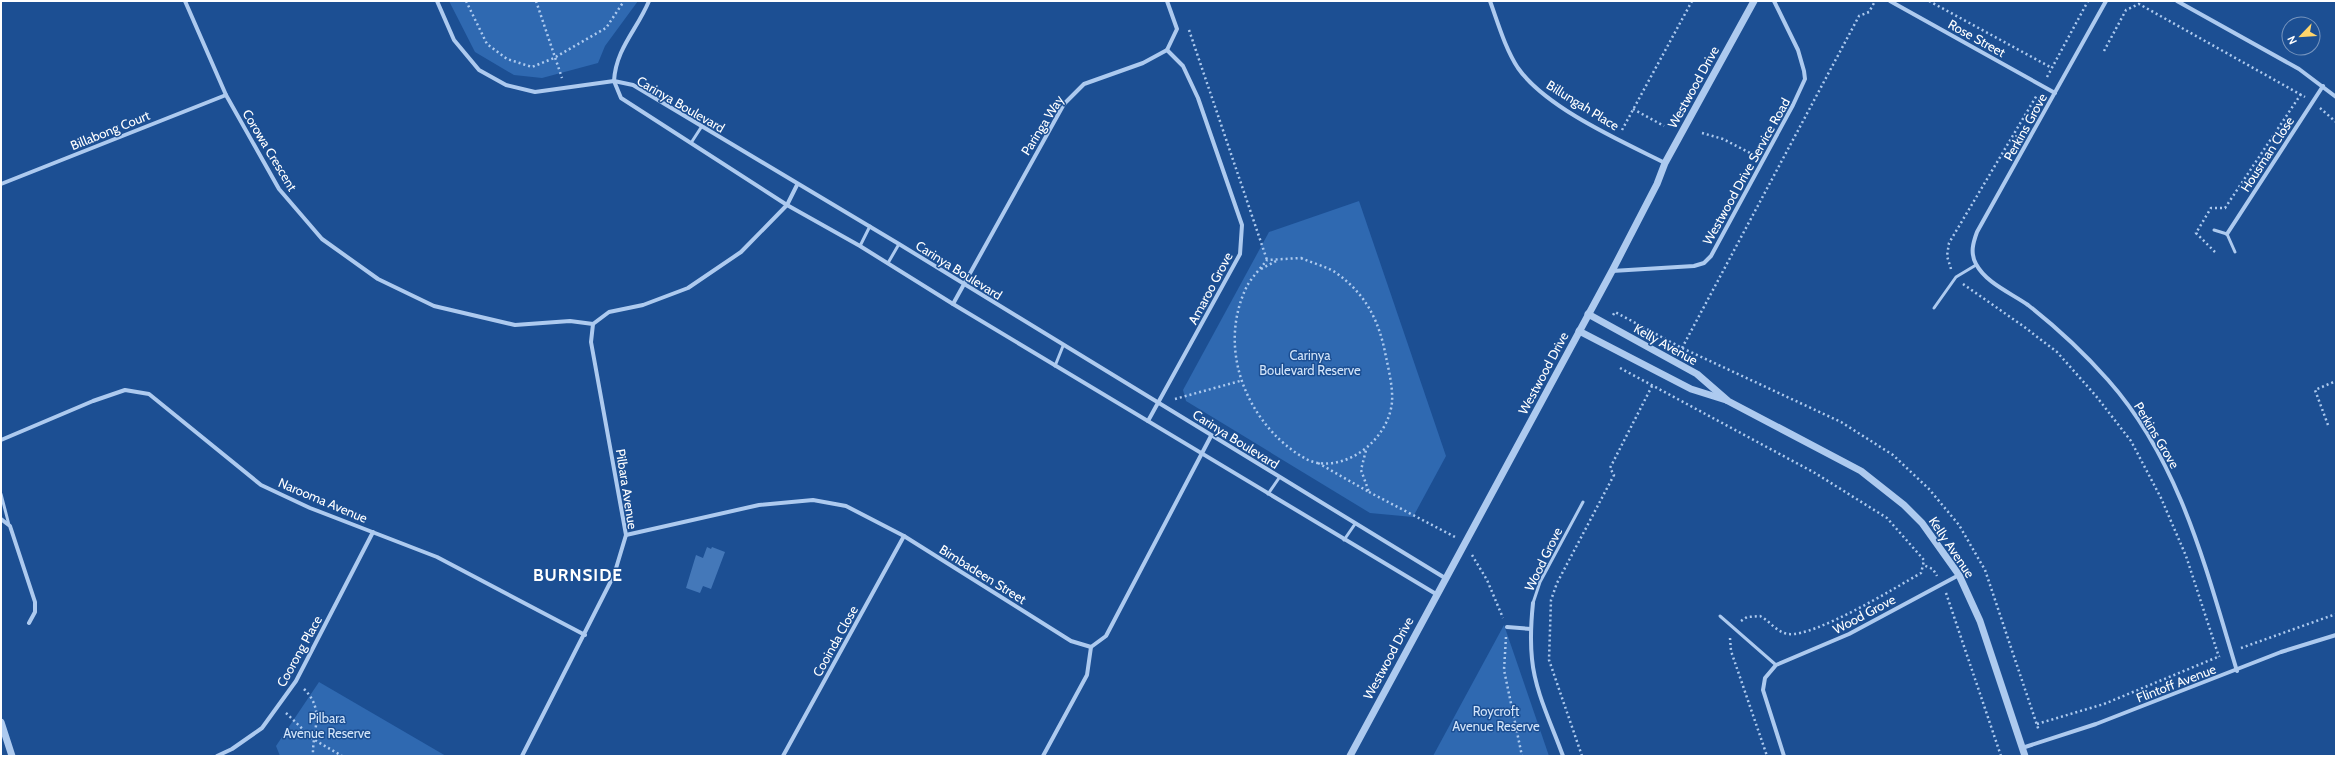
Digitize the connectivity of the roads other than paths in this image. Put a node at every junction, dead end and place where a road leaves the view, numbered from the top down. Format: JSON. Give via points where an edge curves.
{"nodes":[{"id":1,"x":185,"y":1,"type":"edge"},
{"id":2,"x":437,"y":1,"type":"edge"},
{"id":3,"x":649,"y":1,"type":"edge"},
{"id":4,"x":1167,"y":1,"type":"edge"},
{"id":5,"x":1490,"y":1,"type":"edge"},
{"id":6,"x":1754,"y":1,"type":"edge"},
{"id":7,"x":1774,"y":1,"type":"edge"},
{"id":8,"x":1890,"y":1,"type":"edge"},
{"id":9,"x":2106,"y":1,"type":"edge"},
{"id":10,"x":2177,"y":1,"type":"edge"},
{"id":11,"x":1167,"y":50,"type":"junction"},
{"id":12,"x":614,"y":81,"type":"junction"},
{"id":13,"x":2323,"y":86,"type":"junction"},
{"id":14,"x":2055,"y":93,"type":"junction"},
{"id":15,"x":226,"y":95,"type":"junction"},
{"id":16,"x":2336,"y":96,"type":"edge"},
{"id":17,"x":702,"y":126,"type":"junction"},
{"id":18,"x":691,"y":143,"type":"junction"},
{"id":19,"x":1665,"y":163,"type":"junction"},
{"id":20,"x":1,"y":184,"type":"edge"},
{"id":21,"x":797,"y":185,"type":"junction"},
{"id":22,"x":787,"y":205,"type":"junction"},
{"id":23,"x":870,"y":226,"type":"junction"},
{"id":24,"x":2214,"y":230,"type":"dead end"},
{"id":25,"x":2227,"y":234,"type":"junction"},
{"id":26,"x":899,"y":244,"type":"junction"},
{"id":27,"x":860,"y":246,"type":"junction"},
{"id":28,"x":2235,"y":252,"type":"dead end"},
{"id":29,"x":888,"y":263,"type":"junction"},
{"id":30,"x":1976,"y":265,"type":"junction"},
{"id":31,"x":1612,"y":271,"type":"junction"},
{"id":32,"x":964,"y":286,"type":"junction"},
{"id":33,"x":953,"y":304,"type":"junction"},
{"id":34,"x":1934,"y":308,"type":"dead end"},
{"id":35,"x":1588,"y":314,"type":"junction"},
{"id":36,"x":593,"y":324,"type":"junction"},
{"id":37,"x":1579,"y":331,"type":"junction"},
{"id":38,"x":1063,"y":346,"type":"junction"},
{"id":39,"x":1055,"y":366,"type":"junction"},
{"id":40,"x":1728,"y":400,"type":"junction"},
{"id":41,"x":1159,"y":404,"type":"junction"},
{"id":42,"x":1148,"y":421,"type":"junction"},
{"id":43,"x":1211,"y":436,"type":"junction"},
{"id":44,"x":1,"y":440,"type":"edge"},
{"id":45,"x":1202,"y":454,"type":"junction"},
{"id":46,"x":1279,"y":478,"type":"junction"},
{"id":47,"x":1,"y":494,"type":"edge"},
{"id":48,"x":1268,"y":494,"type":"junction"},
{"id":49,"x":1583,"y":502,"type":"dead end"},
{"id":50,"x":1,"y":519,"type":"edge"},
{"id":51,"x":1355,"y":524,"type":"junction"},
{"id":52,"x":10,"y":526,"type":"junction"},
{"id":53,"x":373,"y":532,"type":"junction"},
{"id":54,"x":626,"y":535,"type":"junction"},
{"id":55,"x":904,"y":536,"type":"junction"},
{"id":56,"x":1344,"y":540,"type":"junction"},
{"id":57,"x":1959,"y":575,"type":"junction"},
{"id":58,"x":1445,"y":578,"type":"junction"},
{"id":59,"x":1436,"y":594,"type":"junction"},
{"id":60,"x":1533,"y":603,"type":"joint"},
{"id":61,"x":1720,"y":616,"type":"dead end"},
{"id":62,"x":29,"y":623,"type":"dead end"},
{"id":63,"x":1507,"y":627,"type":"road end"},
{"id":64,"x":1531,"y":628,"type":"junction"},
{"id":65,"x":585,"y":635,"type":"junction"},
{"id":66,"x":2336,"y":635,"type":"edge"},
{"id":67,"x":1091,"y":647,"type":"junction"},
{"id":68,"x":1776,"y":665,"type":"junction"},
{"id":69,"x":2237,"y":671,"type":"junction"},
{"id":70,"x":1,"y":722,"type":"edge"},
{"id":71,"x":2022,"y":748,"type":"junction"},
{"id":72,"x":12,"y":756,"type":"edge"},
{"id":73,"x":217,"y":756,"type":"edge"},
{"id":74,"x":522,"y":756,"type":"edge"},
{"id":75,"x":783,"y":756,"type":"edge"},
{"id":76,"x":1043,"y":756,"type":"edge"},
{"id":77,"x":1350,"y":756,"type":"edge"},
{"id":78,"x":1563,"y":756,"type":"edge"},
{"id":79,"x":1784,"y":756,"type":"edge"},
{"id":80,"x":2025,"y":756,"type":"edge"}],
"edges":[{"from":1,"to":15,"type":"street","name":"Corowa Crescent"},
{"from":2,"to":12,"type":"street","via":[[454,40],[479,70],[506,85],[535,92]]},
{"from":3,"to":12,"type":"street","via":[[625,41],[615,66]]},
{"from":4,"to":11,"type":"street","via":[[1177,29]]},
{"from":5,"to":19,"type":"street","name":"Billungah Place","via":[[1507,47],[1518,68],[1534,87],[1586,122]]},
{"from":6,"to":19,"type":"street","name":"Westwood Drive"},
{"from":7,"to":31,"type":"street","name":"Westwood Drive Service Road","via":[[1798,50],[1805,79],[1794,105],[1711,256],[1694,266]]},
{"from":8,"to":14,"type":"street","name":"Rose Street"},
{"from":9,"to":14,"type":"street","name":"Perkins Grove"},
{"from":10,"to":13,"type":"street","via":[[2268,50]]},
{"from":11,"to":32,"type":"street","name":"Paringa Way","via":[[1142,63],[1084,84],[1064,104]]},
{"from":11,"to":41,"type":"street","name":"Amaroo Grove","via":[[1183,66],[1198,98],[1242,225],[1240,254]]},
{"from":12,"to":17,"type":"street","name":"Carinya Boulevard","via":[[633,86]]},
{"from":12,"to":18,"type":"street","name":"Carinya Boulevard","via":[[621,98]]},
{"from":13,"to":16,"type":"street"},
{"from":13,"to":25,"type":"street","name":"Housman Close"},
{"from":14,"to":30,"type":"street","name":"Perkins Grove","via":[[1977,232],[1972,250]]},
{"from":15,"to":20,"type":"street","name":"Billabong Court"},
{"from":15,"to":36,"type":"street","name":"Corowa Crescent","via":[[279,189],[322,239],[378,279],[434,306],[515,325],[570,321]]},
{"from":17,"to":18,"type":"lane"},
{"from":17,"to":21,"type":"street","name":"Carinya Boulevard"},
{"from":18,"to":22,"type":"street","name":"Carinya Boulevard"},
{"from":19,"to":31,"type":"street","name":"Westwood Drive","via":[[1657,184]]},
{"from":21,"to":22,"type":"street"},
{"from":21,"to":23,"type":"street","name":"Carinya Boulevard"},
{"from":22,"to":27,"type":"street","name":"Carinya Boulevard"},
{"from":22,"to":36,"type":"street","via":[[741,252],[688,288],[643,305],[609,312]]},
{"from":23,"to":26,"type":"street","name":"Carinya Boulevard"},
{"from":23,"to":27,"type":"lane"},
{"from":24,"to":25,"type":"lane"},
{"from":25,"to":28,"type":"lane"},
{"from":26,"to":29,"type":"lane"},
{"from":26,"to":32,"type":"street","name":"Carinya Boulevard"},
{"from":27,"to":29,"type":"street","name":"Carinya Boulevard"},
{"from":29,"to":33,"type":"street","name":"Carinya Boulevard"},
{"from":30,"to":34,"type":"lane","via":[[1956,277]]},
{"from":30,"to":69,"type":"street","name":"Perkins Grove","via":[[1990,280],[2056,329],[2108,380],[2159,454],[2182,498],[2193,528]]},
{"from":31,"to":35,"type":"street","name":"Westwood Drive"},
{"from":32,"to":33,"type":"street","name":"Paringa Way"},
{"from":32,"to":38,"type":"street","name":"Carinya Boulevard"},
{"from":33,"to":39,"type":"street","name":"Carinya Boulevard"},
{"from":35,"to":37,"type":"street","name":"Westwood Drive"},
{"from":35,"to":40,"type":"street","name":"Kelly Avenue","via":[[1697,374]]},
{"from":36,"to":54,"type":"street","name":"Pilbara Avenue","via":[[591,342]]},
{"from":37,"to":40,"type":"street","name":"Kelly Avenue","via":[[1691,389]]},
{"from":37,"to":58,"type":"street","name":"Westwood Drive"},
{"from":38,"to":39,"type":"lane"},
{"from":38,"to":41,"type":"street","name":"Carinya Boulevard"},
{"from":39,"to":42,"type":"street","name":"Carinya Boulevard"},
{"from":40,"to":57,"type":"street","name":"Kelly Avenue","via":[[1861,471],[1890,493],[1922,523]]},
{"from":41,"to":42,"type":"street","name":"Amaroo Grove"},
{"from":41,"to":43,"type":"street","name":"Carinya Boulevard"},
{"from":42,"to":45,"type":"street","name":"Carinya Boulevard"},
{"from":43,"to":45,"type":"street"},
{"from":43,"to":46,"type":"street","name":"Carinya Boulevard"},
{"from":44,"to":53,"type":"street","name":"Narooma Avenue","via":[[125,390],[149,394],[261,485],[310,508]]},
{"from":45,"to":48,"type":"street","name":"Carinya Boulevard"},
{"from":45,"to":67,"type":"street","via":[[1106,636]]},
{"from":46,"to":48,"type":"lane"},
{"from":46,"to":51,"type":"street","name":"Carinya Boulevard"},
{"from":47,"to":52,"type":"lane"},
{"from":48,"to":56,"type":"street","name":"Carinya Boulevard"},
{"from":49,"to":60,"type":"lane","name":"Wood Grove","via":[[1540,582]]},
{"from":50,"to":52,"type":"street"},
{"from":51,"to":56,"type":"lane"},
{"from":51,"to":58,"type":"street","name":"Carinya Boulevard"},
{"from":52,"to":62,"type":"street","via":[[35,602],[35,612]]},
{"from":53,"to":65,"type":"street","name":"Narooma Avenue","via":[[437,556]]},
{"from":53,"to":73,"type":"street","name":"Coorong Place","via":[[296,682],[262,728]]},
{"from":54,"to":55,"type":"street","name":"Bimbadeen Street","via":[[759,505],[813,500],[846,506]]},
{"from":54,"to":65,"type":"street","name":"Pilbara Avenue","via":[[614,575]]},
{"from":55,"to":67,"type":"street","name":"Bimbadeen Street","via":[[1071,641]]},
{"from":55,"to":75,"type":"street","name":"Cooinda Close"},
{"from":56,"to":59,"type":"street","name":"Carinya Boulevard"},
{"from":57,"to":68,"type":"street","name":"Wood Grove","via":[[1849,634]]},
{"from":57,"to":71,"type":"street","name":"Kelly Avenue","via":[[1980,621]]},
{"from":58,"to":59,"type":"street","name":"Westwood Drive"},
{"from":59,"to":77,"type":"street","name":"Westwood Drive"},
{"from":60,"to":64,"type":"street","name":"Wood Grove"},
{"from":61,"to":68,"type":"lane"},
{"from":63,"to":64,"type":"street"},
{"from":64,"to":78,"type":"street","name":"Wood Grove","via":[[1534,671]]},
{"from":65,"to":74,"type":"street","name":"Pilbara Avenue"},
{"from":66,"to":69,"type":"street","name":"Flintoff Avenue","via":[[2281,652]]},
{"from":67,"to":76,"type":"street","via":[[1087,675]]},
{"from":68,"to":79,"type":"street","via":[[1765,678],[1763,690]]},
{"from":69,"to":71,"type":"street","name":"Flintoff Avenue","via":[[2096,724]]},
{"from":70,"to":72,"type":"street"},
{"from":71,"to":80,"type":"street","name":"Kelly Avenue"}]}
